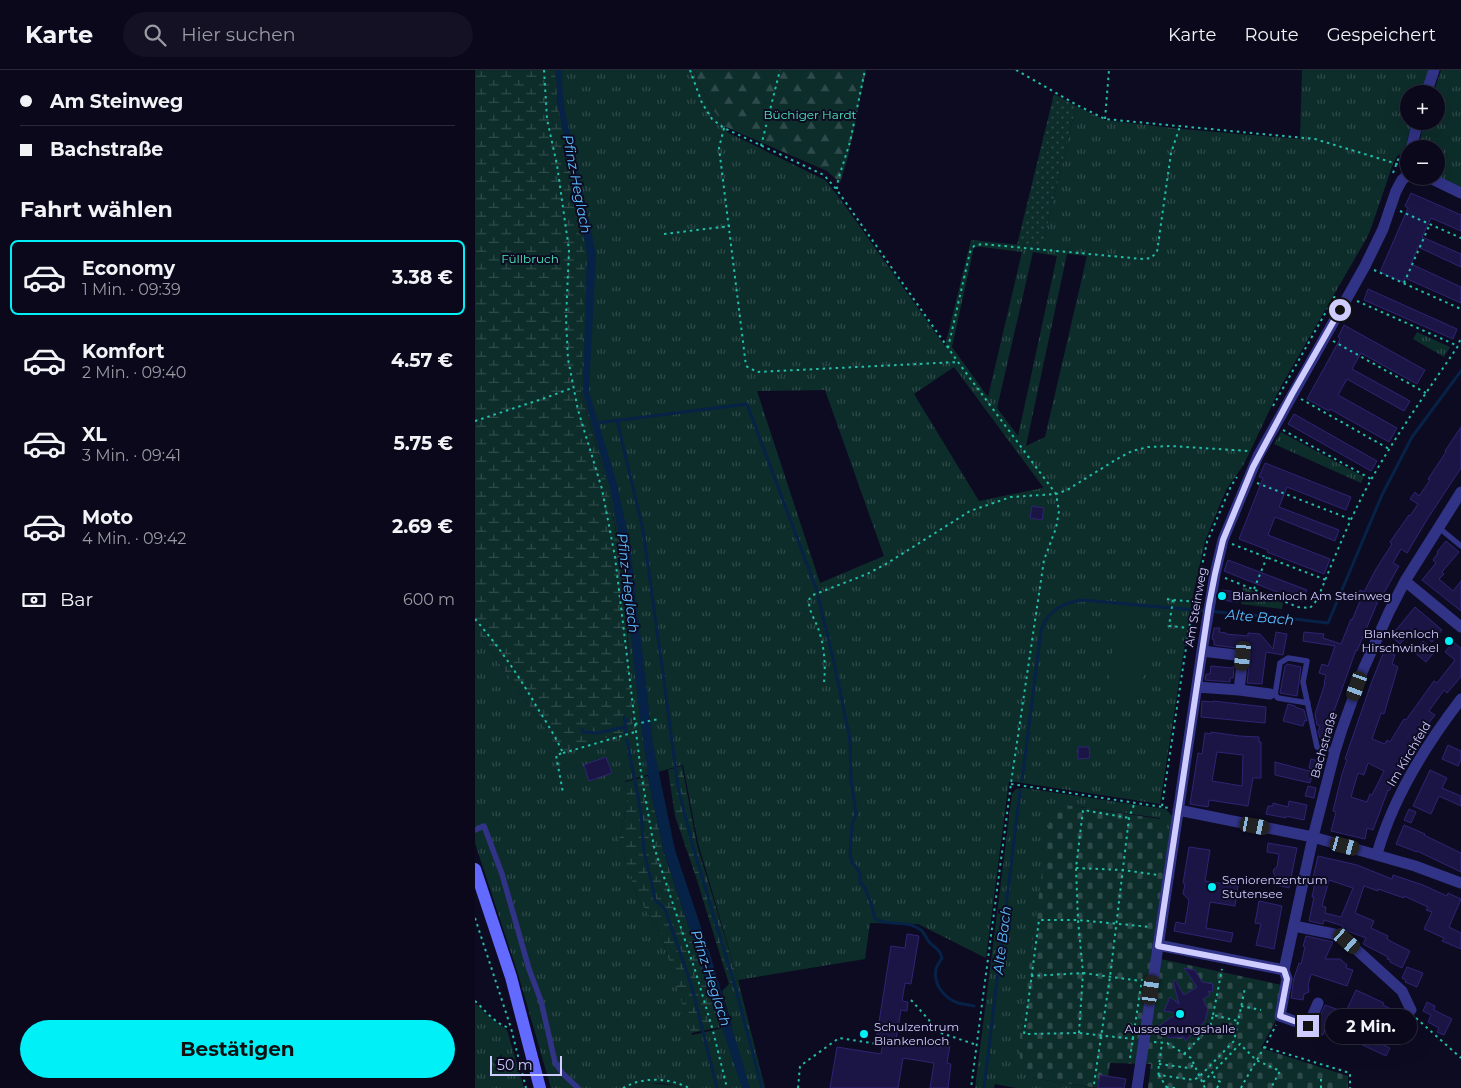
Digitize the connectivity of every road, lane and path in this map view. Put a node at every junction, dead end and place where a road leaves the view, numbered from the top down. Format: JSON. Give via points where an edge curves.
{"nodes":[{"id":1,"x":544,"y":70,"type":"edge"},
{"id":2,"x":690,"y":70,"type":"edge"},
{"id":3,"x":780,"y":70,"type":"edge"},
{"id":4,"x":865,"y":70,"type":"edge"},
{"id":5,"x":1017,"y":70,"type":"edge"},
{"id":6,"x":1109,"y":70,"type":"edge"},
{"id":7,"x":1434,"y":70,"type":"edge"},
{"id":8,"x":1429,"y":85,"type":"edge"},
{"id":9,"x":1105,"y":119,"type":"junction"},
{"id":10,"x":1179,"y":126,"type":"junction"},
{"id":11,"x":725,"y":128,"type":"junction"},
{"id":12,"x":761,"y":146,"type":"junction"},
{"id":13,"x":1400,"y":156,"type":"edge"},
{"id":14,"x":1400,"y":183,"type":"edge"},
{"id":15,"x":1445,"y":185,"type":"edge"},
{"id":16,"x":837,"y":190,"type":"junction"},
{"id":17,"x":1461,"y":193,"type":"edge"},
{"id":18,"x":1391,"y":207,"type":"junction"},
{"id":19,"x":1430,"y":224,"type":"junction"},
{"id":20,"x":729,"y":226,"type":"junction"},
{"id":21,"x":664,"y":234,"type":"dead end"},
{"id":22,"x":1461,"y":238,"type":"edge"},
{"id":23,"x":1365,"y":266,"type":"junction"},
{"id":24,"x":1404,"y":283,"type":"junction"},
{"id":25,"x":1348,"y":297,"type":"junction"},
{"id":26,"x":1461,"y":309,"type":"edge"},
{"id":27,"x":1325,"y":336,"type":"junction"},
{"id":28,"x":1461,"y":336,"type":"edge"},
{"id":29,"x":1458,"y":346,"type":"junction"},
{"id":30,"x":948,"y":348,"type":"junction"},
{"id":31,"x":958,"y":362,"type":"junction"},
{"id":32,"x":573,"y":388,"type":"junction"},
{"id":33,"x":1426,"y":393,"type":"junction"},
{"id":34,"x":1292,"y":394,"type":"junction"},
{"id":35,"x":475,"y":421,"type":"edge"},
{"id":36,"x":1274,"y":426,"type":"junction"},
{"id":37,"x":1389,"y":449,"type":"junction"},
{"id":38,"x":1258,"y":456,"type":"junction"},
{"id":39,"x":1247,"y":479,"type":"junction"},
{"id":40,"x":1371,"y":479,"type":"junction"},
{"id":41,"x":1461,"y":492,"type":"edge"},
{"id":42,"x":1056,"y":494,"type":"junction"},
{"id":43,"x":1351,"y":520,"type":"junction"},
{"id":44,"x":1438,"y":527,"type":"junction"},
{"id":45,"x":1223,"y":540,"type":"junction"},
{"id":46,"x":1461,"y":546,"type":"edge"},
{"id":47,"x":1267,"y":557,"type":"junction"},
{"id":48,"x":1215,"y":574,"type":"junction"},
{"id":49,"x":1325,"y":580,"type":"junction"},
{"id":50,"x":1405,"y":581,"type":"junction"},
{"id":51,"x":1254,"y":589,"type":"junction"},
{"id":52,"x":1167,"y":599,"type":"dead end"},
{"id":53,"x":1173,"y":602,"type":"junction"},
{"id":54,"x":475,"y":619,"type":"edge"},
{"id":55,"x":1461,"y":627,"type":"edge"},
{"id":56,"x":1189,"y":628,"type":"junction"},
{"id":57,"x":1202,"y":651,"type":"junction"},
{"id":58,"x":824,"y":682,"type":"dead end"},
{"id":59,"x":1197,"y":687,"type":"junction"},
{"id":60,"x":1239,"y":690,"type":"junction"},
{"id":61,"x":1273,"y":694,"type":"junction"},
{"id":62,"x":1461,"y":699,"type":"edge"},
{"id":63,"x":1307,"y":703,"type":"junction"},
{"id":64,"x":659,"y":720,"type":"dead end"},
{"id":65,"x":635,"y":724,"type":"junction"},
{"id":66,"x":636,"y":731,"type":"junction"},
{"id":67,"x":1335,"y":751,"type":"junction"},
{"id":68,"x":563,"y":753,"type":"junction"},
{"id":69,"x":1011,"y":784,"type":"junction"},
{"id":70,"x":563,"y":793,"type":"dead end"},
{"id":71,"x":1135,"y":802,"type":"junction"},
{"id":72,"x":1178,"y":810,"type":"junction"},
{"id":73,"x":1129,"y":818,"type":"junction"},
{"id":74,"x":475,"y":830,"type":"edge"},
{"id":75,"x":1313,"y":837,"type":"junction"},
{"id":76,"x":1377,"y":854,"type":"junction"},
{"id":77,"x":1076,"y":868,"type":"junction"},
{"id":78,"x":475,"y":869,"type":"edge"},
{"id":79,"x":1123,"y":870,"type":"junction"},
{"id":80,"x":1158,"y":875,"type":"dead end"},
{"id":81,"x":1461,"y":883,"type":"edge"},
{"id":82,"x":475,"y":918,"type":"edge"},
{"id":83,"x":1077,"y":920,"type":"junction"},
{"id":84,"x":1115,"y":923,"type":"junction"},
{"id":85,"x":1294,"y":926,"type":"junction"},
{"id":86,"x":1150,"y":927,"type":"dead end"},
{"id":87,"x":1158,"y":946,"type":"junction"},
{"id":88,"x":1224,"y":958,"type":"junction"},
{"id":89,"x":1284,"y":970,"type":"junction"},
{"id":90,"x":1083,"y":973,"type":"junction"},
{"id":91,"x":1143,"y":974,"type":"dead end"},
{"id":92,"x":1031,"y":976,"type":"junction"},
{"id":93,"x":1110,"y":977,"type":"junction"},
{"id":94,"x":1141,"y":981,"type":"junction"},
{"id":95,"x":1245,"y":988,"type":"dead end"},
{"id":96,"x":911,"y":1000,"type":"dead end"},
{"id":97,"x":475,"y":1001,"type":"edge"},
{"id":98,"x":1318,"y":1004,"type":"dead end"},
{"id":99,"x":1241,"y":1006,"type":"junction"},
{"id":100,"x":1261,"y":1010,"type":"dead end"},
{"id":101,"x":1411,"y":1010,"type":"joint"},
{"id":102,"x":1213,"y":1015,"type":"junction"},
{"id":103,"x":1280,"y":1016,"type":"junction"},
{"id":104,"x":1238,"y":1021,"type":"junction"},
{"id":105,"x":511,"y":1028,"type":"junction"},
{"id":106,"x":1079,"y":1032,"type":"junction"},
{"id":107,"x":1101,"y":1035,"type":"junction"},
{"id":108,"x":1138,"y":1039,"type":"junction"},
{"id":109,"x":1162,"y":1043,"type":"junction"},
{"id":110,"x":878,"y":1044,"type":"dead end"},
{"id":111,"x":977,"y":1045,"type":"junction"},
{"id":112,"x":1264,"y":1047,"type":"junction"},
{"id":113,"x":1185,"y":1054,"type":"junction"},
{"id":114,"x":1130,"y":1058,"type":"dead end"},
{"id":115,"x":1461,"y":1058,"type":"edge"},
{"id":116,"x":1256,"y":1060,"type":"junction"},
{"id":117,"x":1159,"y":1064,"type":"junction"},
{"id":118,"x":1195,"y":1064,"type":"junction"},
{"id":119,"x":1211,"y":1074,"type":"junction"},
{"id":120,"x":1159,"y":1075,"type":"junction"},
{"id":121,"x":1321,"y":1075,"type":"dead end"},
{"id":122,"x":1200,"y":1076,"type":"junction"},
{"id":123,"x":1203,"y":1082,"type":"junction"},
{"id":124,"x":1093,"y":1084,"type":"dead end"},
{"id":125,"x":1167,"y":1087,"type":"edge"},
{"id":126,"x":526,"y":1088,"type":"edge"},
{"id":127,"x":540,"y":1088,"type":"edge"},
{"id":128,"x":578,"y":1088,"type":"edge"},
{"id":129,"x":623,"y":1088,"type":"edge"},
{"id":130,"x":689,"y":1088,"type":"edge"},
{"id":131,"x":727,"y":1088,"type":"edge"},
{"id":132,"x":797,"y":1088,"type":"edge"},
{"id":133,"x":971,"y":1088,"type":"edge"},
{"id":134,"x":1137,"y":1088,"type":"edge"},
{"id":135,"x":1176,"y":1088,"type":"edge"},
{"id":136,"x":1204,"y":1088,"type":"edge"},
{"id":137,"x":1217,"y":1088,"type":"edge"},
{"id":138,"x":1241,"y":1088,"type":"edge"},
{"id":139,"x":1271,"y":1088,"type":"edge"},
{"id":140,"x":1321,"y":1088,"type":"edge"},
{"id":141,"x":1350,"y":1088,"type":"edge"}],
"edges":[{"from":1,"to":32,"type":"path","via":[[547,119],[569,250],[566,320]]},
{"from":2,"to":11,"type":"path","via":[[702,103],[712,119]]},
{"from":3,"to":12,"type":"path"},
{"from":4,"to":16,"type":"path"},
{"from":5,"to":9,"type":"path"},
{"from":6,"to":9,"type":"path"},
{"from":7,"to":8,"type":"street"},
{"from":9,"to":10,"type":"path"},
{"from":10,"to":13,"type":"path","via":[[1315,139],[1397,164]]},
{"from":10,"to":30,"type":"path","via":[[1171,153],[1157,252],[1151,258],[983,244],[974,246]]},
{"from":11,"to":12,"type":"path"},
{"from":11,"to":20,"type":"path","via":[[719,148]]},
{"from":12,"to":16,"type":"path","via":[[825,175]]},
{"from":14,"to":18,"type":"street","name":"Am Steinweg"},
{"from":15,"to":17,"type":"street"},
{"from":16,"to":30,"type":"path"},
{"from":18,"to":19,"type":"path"},
{"from":18,"to":23,"type":"street","name":"Am Steinweg"},
{"from":19,"to":22,"type":"path"},
{"from":19,"to":24,"type":"path"},
{"from":20,"to":21,"type":"path"},
{"from":20,"to":31,"type":"path","via":[[746,366],[757,372]]},
{"from":23,"to":24,"type":"path"},
{"from":23,"to":25,"type":"street","name":"Am Steinweg"},
{"from":24,"to":26,"type":"path"},
{"from":25,"to":27,"type":"street","name":"Am Steinweg"},
{"from":25,"to":29,"type":"path"},
{"from":27,"to":33,"type":"path"},
{"from":27,"to":34,"type":"street","name":"Am Steinweg"},
{"from":28,"to":29,"type":"path"},
{"from":29,"to":33,"type":"path"},
{"from":30,"to":31,"type":"path"},
{"from":31,"to":42,"type":"path"},
{"from":32,"to":35,"type":"path"},
{"from":32,"to":65,"type":"path","via":[[601,489],[615,557]]},
{"from":33,"to":37,"type":"path"},
{"from":34,"to":36,"type":"street","name":"Am Steinweg"},
{"from":34,"to":37,"type":"path"},
{"from":36,"to":38,"type":"street","name":"Am Steinweg"},
{"from":36,"to":40,"type":"path"},
{"from":37,"to":40,"type":"path"},
{"from":38,"to":39,"type":"street","name":"Am Steinweg"},
{"from":38,"to":42,"type":"path","via":[[1243,450],[1148,447],[1132,451]]},
{"from":39,"to":43,"type":"path"},
{"from":39,"to":45,"type":"street","name":"Am Steinweg"},
{"from":40,"to":43,"type":"path"},
{"from":41,"to":44,"type":"street","name":"Bachstraße"},
{"from":42,"to":58,"type":"path","via":[[1011,497],[970,511],[886,564],[813,595],[809,602],[823,650]]},
{"from":42,"to":69,"type":"path","via":[[1059,511],[1043,560]]},
{"from":43,"to":49,"type":"path"},
{"from":44,"to":46,"type":"lane"},
{"from":44,"to":50,"type":"street","name":"Bachstraße"},
{"from":45,"to":47,"type":"path"},
{"from":45,"to":48,"type":"street","name":"Am Steinweg"},
{"from":47,"to":49,"type":"path"},
{"from":47,"to":51,"type":"path"},
{"from":48,"to":51,"type":"path"},
{"from":48,"to":57,"type":"street","name":"Am Steinweg"},
{"from":49,"to":51,"type":"path","via":[[1310,608],[1298,607]]},
{"from":50,"to":55,"type":"street"},
{"from":50,"to":67,"type":"street","name":"Bachstraße","via":[[1366,662]]},
{"from":52,"to":53,"type":"path"},
{"from":53,"to":56,"type":"path","via":[[1169,626]]},
{"from":53,"to":56,"type":"path","via":[[1194,601]]},
{"from":54,"to":68,"type":"path","via":[[517,673]]},
{"from":56,"to":71,"type":"path","via":[[1162,806]]},
{"from":57,"to":59,"type":"street","name":"Am Steinweg"},
{"from":57,"to":60,"type":"street","via":[[1243,656]]},
{"from":59,"to":60,"type":"street"},
{"from":59,"to":72,"type":"street","name":"Am Steinweg"},
{"from":60,"to":61,"type":"street"},
{"from":61,"to":63,"type":"lane","via":[[1278,698]]},
{"from":61,"to":63,"type":"lane","via":[[1279,663],[1288,658],[1307,661],[1303,682]]},
{"from":62,"to":76,"type":"street","name":"Im Kirchfeld","via":[[1407,780]]},
{"from":63,"to":67,"type":"lane","via":[[1317,747]]},
{"from":64,"to":65,"type":"path"},
{"from":65,"to":66,"type":"path"},
{"from":66,"to":68,"type":"path"},
{"from":66,"to":131,"type":"path","via":[[654,847],[696,973]]},
{"from":67,"to":75,"type":"street","name":"Bachstraße"},
{"from":68,"to":70,"type":"path","via":[[556,755]]},
{"from":69,"to":71,"type":"path"},
{"from":69,"to":111,"type":"path"},
{"from":71,"to":73,"type":"path"},
{"from":72,"to":75,"type":"street"},
{"from":72,"to":87,"type":"street","name":"Am Steinweg"},
{"from":73,"to":77,"type":"path","via":[[1083,810]]},
{"from":73,"to":79,"type":"path"},
{"from":74,"to":128,"type":"lane","via":[[484,826],[502,874],[541,1001],[555,1062]]},
{"from":75,"to":76,"type":"street"},
{"from":75,"to":85,"type":"street","name":"Bachstraße"},
{"from":76,"to":81,"type":"street"},
{"from":77,"to":79,"type":"path"},
{"from":77,"to":83,"type":"path"},
{"from":78,"to":127,"type":"main road","via":[[511,977]]},
{"from":79,"to":80,"type":"path"},
{"from":79,"to":84,"type":"path"},
{"from":82,"to":105,"type":"path"},
{"from":83,"to":84,"type":"path"},
{"from":83,"to":90,"type":"path"},
{"from":83,"to":92,"type":"path","via":[[1039,920]]},
{"from":84,"to":86,"type":"path"},
{"from":84,"to":93,"type":"path"},
{"from":85,"to":89,"type":"street","name":"Bachstraße"},
{"from":85,"to":101,"type":"street","via":[[1335,934],[1347,941],[1402,991]]},
{"from":87,"to":88,"type":"street"},
{"from":87,"to":108,"type":"street","name":"Am Steinweg"},
{"from":88,"to":89,"type":"street"},
{"from":88,"to":102,"type":"path"},
{"from":89,"to":103,"type":"street","name":"Bachstraße","via":[[1287,979]]},
{"from":90,"to":92,"type":"path"},
{"from":90,"to":93,"type":"path"},
{"from":90,"to":106,"type":"path"},
{"from":91,"to":94,"type":"path"},
{"from":92,"to":106,"type":"path","via":[[1024,1034]]},
{"from":93,"to":94,"type":"path"},
{"from":93,"to":107,"type":"path"},
{"from":94,"to":108,"type":"path"},
{"from":95,"to":99,"type":"path"},
{"from":96,"to":111,"type":"path","via":[[935,1031]]},
{"from":97,"to":105,"type":"path","via":[[498,1023]]},
{"from":98,"to":103,"type":"street","via":[[1308,1026]]},
{"from":99,"to":100,"type":"path"},
{"from":99,"to":104,"type":"path"},
{"from":101,"to":115,"type":"path"},
{"from":102,"to":104,"type":"path"},
{"from":102,"to":113,"type":"path","via":[[1210,1027]]},
{"from":103,"to":112,"type":"path"},
{"from":104,"to":122,"type":"path","via":[[1234,1040]]},
{"from":105,"to":126,"type":"path"},
{"from":106,"to":107,"type":"path"},
{"from":107,"to":108,"type":"path"},
{"from":107,"to":124,"type":"path"},
{"from":108,"to":109,"type":"path"},
{"from":108,"to":114,"type":"path"},
{"from":108,"to":134,"type":"street","name":"Am Steinweg"},
{"from":109,"to":113,"type":"path"},
{"from":109,"to":117,"type":"path"},
{"from":110,"to":132,"type":"path","via":[[839,1038],[800,1066]]},
{"from":111,"to":133,"type":"path"},
{"from":112,"to":116,"type":"path"},
{"from":112,"to":141,"type":"path","via":[[1350,1073]]},
{"from":113,"to":118,"type":"path"},
{"from":116,"to":119,"type":"path","via":[[1240,1044]]},
{"from":116,"to":138,"type":"path"},
{"from":116,"to":139,"type":"path","via":[[1280,1071]]},
{"from":117,"to":118,"type":"path","via":[[1189,1068]]},
{"from":117,"to":120,"type":"path"},
{"from":118,"to":122,"type":"path"},
{"from":119,"to":123,"type":"path"},
{"from":119,"to":137,"type":"path","via":[[1220,1082]]},
{"from":120,"to":122,"type":"path","via":[[1194,1080]]},
{"from":120,"to":125,"type":"path"},
{"from":121,"to":140,"type":"path"},
{"from":122,"to":123,"type":"path"},
{"from":123,"to":136,"type":"path"},
{"from":125,"to":135,"type":"path"},
{"from":129,"to":130,"type":"path","via":[[649,1079]]}]}
